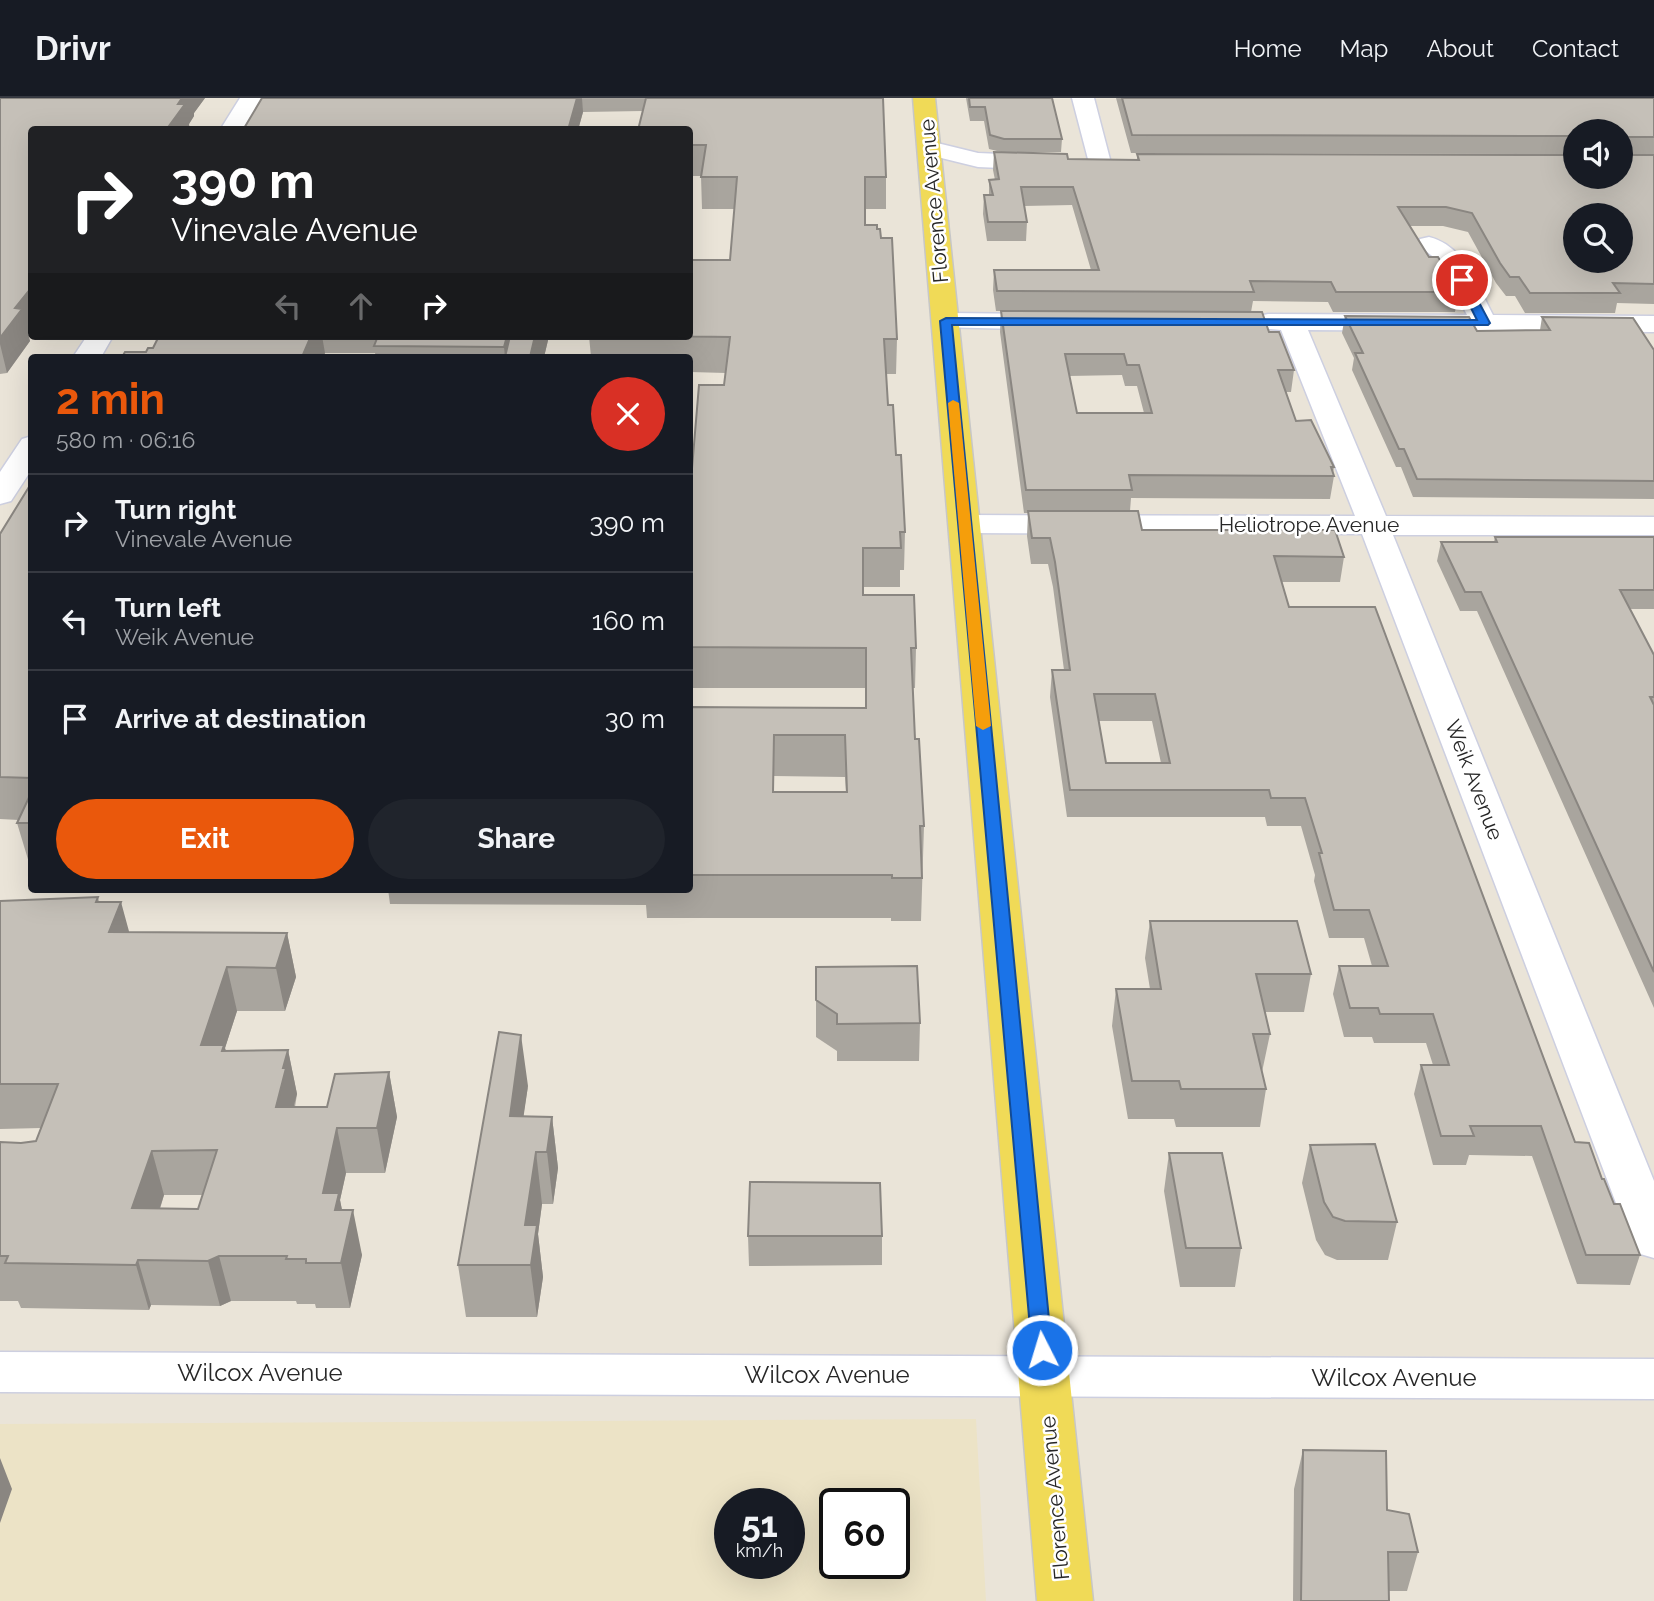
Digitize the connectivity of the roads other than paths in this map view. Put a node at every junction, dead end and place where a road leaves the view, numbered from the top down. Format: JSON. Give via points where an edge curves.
{"nodes":[{"id":1,"x":251,"y":98,"type":"edge"},
{"id":2,"x":925,"y":98,"type":"edge"},
{"id":3,"x":1083,"y":98,"type":"edge"},
{"id":4,"x":234,"y":126,"type":"edge"},
{"id":5,"x":929,"y":148,"type":"junction"},
{"id":6,"x":1100,"y":163,"type":"junction"},
{"id":7,"x":1128,"y":163,"type":"edge"},
{"id":8,"x":1429,"y":244,"type":"dead end"},
{"id":9,"x":946,"y":321,"type":"junction"},
{"id":10,"x":1078,"y":322,"type":"edge"},
{"id":11,"x":1238,"y":322,"type":"edge"},
{"id":12,"x":1291,"y":322,"type":"junction"},
{"id":13,"x":1484,"y":323,"type":"junction"},
{"id":14,"x":1654,"y":324,"type":"edge"},
{"id":15,"x":28,"y":451,"type":"edge"},
{"id":16,"x":0,"y":495,"type":"edge"},
{"id":17,"x":965,"y":524,"type":"junction"},
{"id":18,"x":1374,"y":525,"type":"junction"},
{"id":19,"x":1654,"y":526,"type":"edge"},
{"id":20,"x":1654,"y":1240,"type":"edge"},
{"id":21,"x":0,"y":1372,"type":"edge"},
{"id":22,"x":1044,"y":1376,"type":"junction"},
{"id":23,"x":1654,"y":1379,"type":"edge"},
{"id":24,"x":1065,"y":1601,"type":"edge"}],
"edges":[{"from":1,"to":4,"type":"street"},
{"from":2,"to":5,"type":"main road","name":"Florence Avenue"},
{"from":3,"to":6,"type":"street"},
{"from":5,"to":6,"type":"street","via":[[978,160]]},
{"from":5,"to":9,"type":"main road","name":"Florence Avenue"},
{"from":6,"to":7,"type":"street"},
{"from":8,"to":13,"type":"street","via":[[1451,258]]},
{"from":9,"to":10,"type":"street"},
{"from":9,"to":17,"type":"main road","name":"Florence Avenue"},
{"from":11,"to":12,"type":"street"},
{"from":12,"to":13,"type":"street"},
{"from":12,"to":18,"type":"street","name":"Weik Avenue"},
{"from":13,"to":14,"type":"street"},
{"from":15,"to":16,"type":"street"},
{"from":17,"to":18,"type":"street","name":"Heliotrope Avenue"},
{"from":17,"to":22,"type":"main road","name":"Florence Avenue"},
{"from":18,"to":19,"type":"street","name":"Heliotrope Avenue"},
{"from":18,"to":20,"type":"street","name":"Weik Avenue"},
{"from":21,"to":22,"type":"street","name":"Wilcox Avenue"},
{"from":22,"to":23,"type":"street","name":"Wilcox Avenue"},
{"from":22,"to":24,"type":"main road","name":"Florence Avenue"}]}
